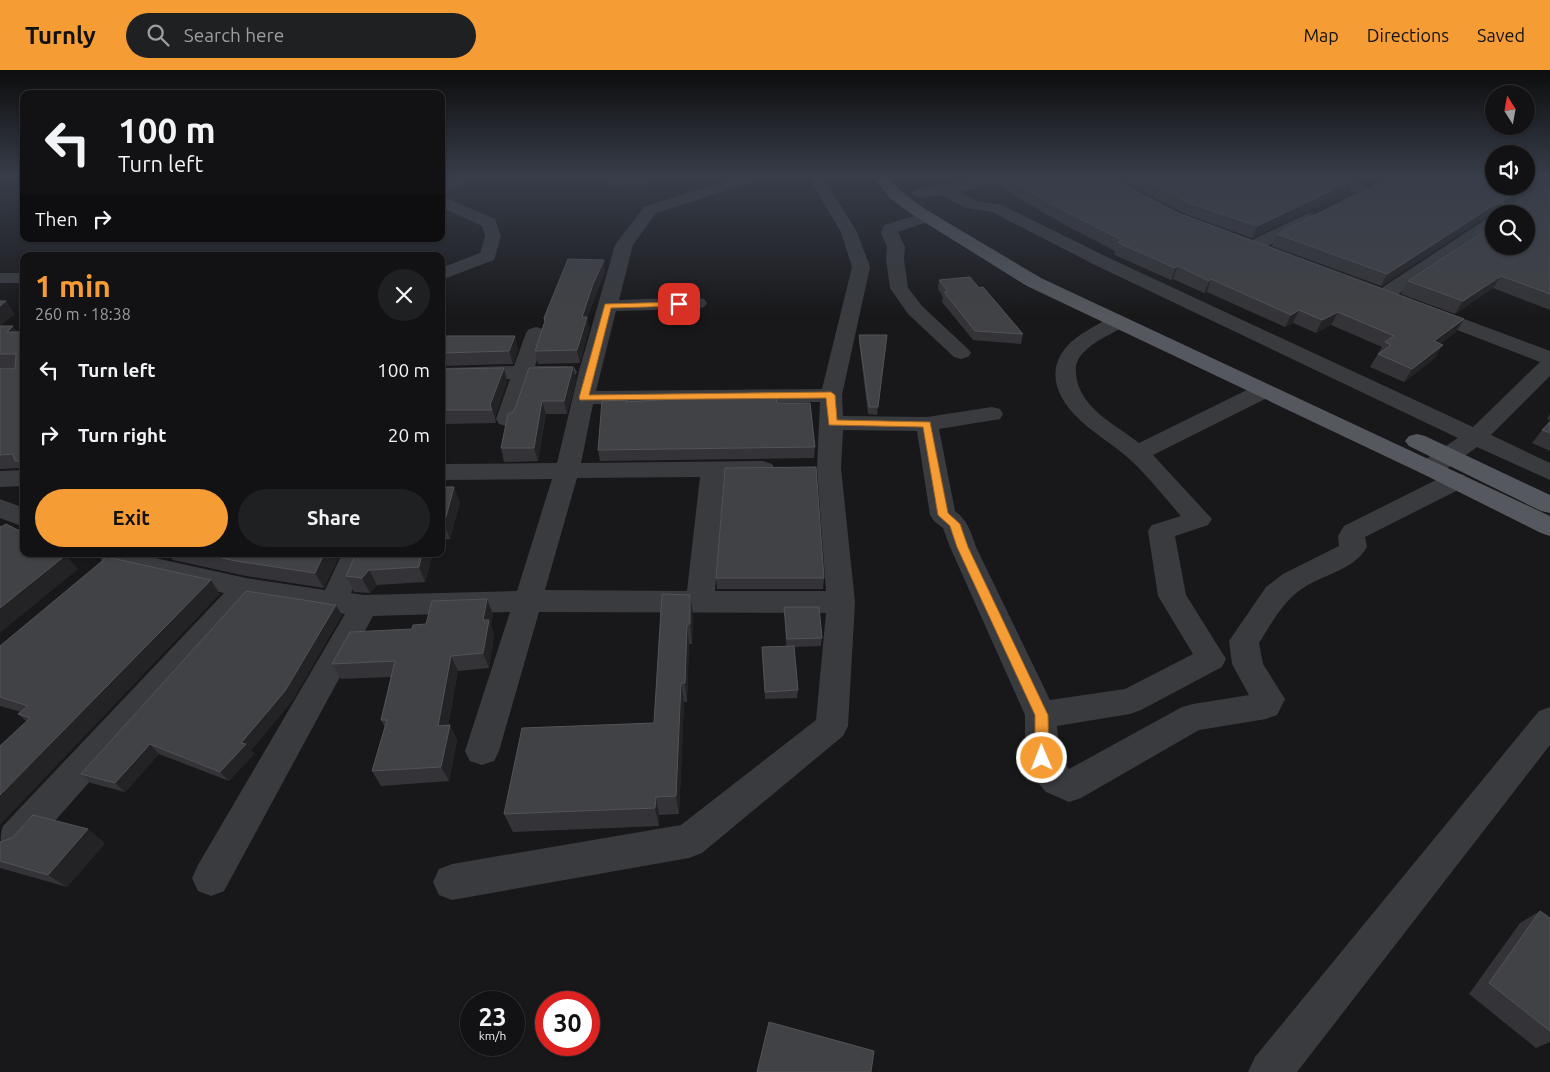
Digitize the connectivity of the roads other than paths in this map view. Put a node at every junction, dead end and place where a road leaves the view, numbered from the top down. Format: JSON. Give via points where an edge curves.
{"nodes":[{"id":1,"x":489,"y":224,"type":"edge"},
{"id":2,"x":640,"y":224,"type":"edge"},
{"id":3,"x":844,"y":224,"type":"edge"},
{"id":4,"x":904,"y":224,"type":"edge"},
{"id":5,"x":938,"y":224,"type":"edge"},
{"id":6,"x":966,"y":224,"type":"edge"},
{"id":7,"x":1028,"y":224,"type":"edge"},
{"id":8,"x":1298,"y":224,"type":"edge"},
{"id":9,"x":1485,"y":227,"type":"edge"},
{"id":10,"x":1236,"y":239,"type":"edge"},
{"id":11,"x":1254,"y":246,"type":"junction"},
{"id":12,"x":1273,"y":253,"type":"edge"},
{"id":13,"x":445,"y":273,"type":"edge"},
{"id":14,"x":0,"y":278,"type":"edge"},
{"id":15,"x":20,"y":278,"type":"edge"},
{"id":16,"x":1365,"y":288,"type":"edge"},
{"id":17,"x":1384,"y":295,"type":"junction"},
{"id":18,"x":697,"y":303,"type":"dead end"},
{"id":19,"x":607,"y":306,"type":"junction"},
{"id":20,"x":1118,"y":322,"type":"junction"},
{"id":21,"x":536,"y":333,"type":"dead end"},
{"id":22,"x":961,"y":353,"type":"dead end"},
{"id":23,"x":1550,"y":358,"type":"edge"},
{"id":24,"x":1550,"y":364,"type":"edge"},
{"id":25,"x":590,"y":371,"type":"junction"},
{"id":26,"x":523,"y":373,"type":"junction"},
{"id":27,"x":445,"y":374,"type":"edge"},
{"id":28,"x":1263,"y":391,"type":"junction"},
{"id":29,"x":831,"y":395,"type":"junction"},
{"id":30,"x":584,"y":398,"type":"junction"},
{"id":31,"x":992,"y":414,"type":"dead end"},
{"id":32,"x":507,"y":419,"type":"edge"},
{"id":33,"x":832,"y":423,"type":"junction"},
{"id":34,"x":927,"y":424,"type":"junction"},
{"id":35,"x":1476,"y":437,"type":"junction"},
{"id":36,"x":1137,"y":453,"type":"junction"},
{"id":37,"x":781,"y":468,"type":"edge"},
{"id":38,"x":1444,"y":468,"type":"junction"},
{"id":39,"x":713,"y":469,"type":"junction"},
{"id":40,"x":567,"y":471,"type":"junction"},
{"id":41,"x":445,"y":472,"type":"edge"},
{"id":42,"x":1550,"y":472,"type":"edge"},
{"id":43,"x":20,"y":478,"type":"edge"},
{"id":44,"x":0,"y":479,"type":"edge"},
{"id":45,"x":1550,"y":504,"type":"edge"},
{"id":46,"x":0,"y":508,"type":"edge"},
{"id":47,"x":20,"y":516,"type":"edge"},
{"id":48,"x":1550,"y":527,"type":"edge"},
{"id":49,"x":355,"y":557,"type":"edge"},
{"id":50,"x":108,"y":561,"type":"edge"},
{"id":51,"x":246,"y":588,"type":"junction"},
{"id":52,"x":528,"y":601,"type":"junction"},
{"id":53,"x":700,"y":602,"type":"junction"},
{"id":54,"x":841,"y":602,"type":"junction"},
{"id":55,"x":349,"y":603,"type":"junction"},
{"id":56,"x":1041,"y":715,"type":"junction"},
{"id":57,"x":1550,"y":721,"type":"edge"},
{"id":58,"x":482,"y":751,"type":"dead end"},
{"id":59,"x":16,"y":838,"type":"edge"},
{"id":60,"x":211,"y":878,"type":"dead end"},
{"id":61,"x":452,"y":882,"type":"dead end"},
{"id":62,"x":1270,"y":1072,"type":"edge"}],
"edges":[{"from":1,"to":13,"type":"street","via":[[494,236],[488,256]]},
{"from":2,"to":19,"type":"street","via":[[624,245]]},
{"from":3,"to":29,"type":"street","via":[[861,267]]},
{"from":4,"to":22,"type":"street","via":[[890,229],[889,233],[896,247],[899,288],[915,310]]},
{"from":5,"to":20,"type":"main road","via":[[1034,282]]},
{"from":6,"to":38,"type":"main road","via":[[1047,270]]},
{"from":7,"to":35,"type":"street"},
{"from":8,"to":11,"type":"street"},
{"from":9,"to":17,"type":"street"},
{"from":10,"to":11,"type":"street"},
{"from":11,"to":12,"type":"street"},
{"from":14,"to":15,"type":"street"},
{"from":16,"to":17,"type":"street"},
{"from":17,"to":23,"type":"street"},
{"from":18,"to":19,"type":"street"},
{"from":19,"to":25,"type":"street"},
{"from":20,"to":28,"type":"main road"},
{"from":20,"to":36,"type":"street","via":[[1073,350],[1064,372],[1074,400]]},
{"from":21,"to":26,"type":"street"},
{"from":24,"to":35,"type":"street"},
{"from":25,"to":26,"type":"street"},
{"from":25,"to":30,"type":"street"},
{"from":26,"to":27,"type":"street"},
{"from":26,"to":32,"type":"street"},
{"from":28,"to":36,"type":"street"},
{"from":28,"to":38,"type":"main road"},
{"from":29,"to":30,"type":"street"},
{"from":29,"to":33,"type":"street"},
{"from":30,"to":40,"type":"street"},
{"from":31,"to":34,"type":"street"},
{"from":33,"to":34,"type":"street"},
{"from":33,"to":54,"type":"street","via":[[819,468]]},
{"from":34,"to":56,"type":"street","via":[[943,515],[955,524]]},
{"from":35,"to":38,"type":"street"},
{"from":35,"to":42,"type":"street"},
{"from":36,"to":56,"type":"street","via":[[1198,519],[1161,530],[1172,596],[1210,659],[1130,701]]},
{"from":37,"to":39,"type":"street"},
{"from":38,"to":45,"type":"main road"},
{"from":38,"to":48,"type":"main road"},
{"from":38,"to":56,"type":"street","via":[[1353,532],[1354,547],[1349,553],[1293,581],[1276,594],[1243,647],[1244,657],[1269,699],[1266,706],[1193,717],[1069,787],[1047,770],[1042,758]]},
{"from":39,"to":40,"type":"street"},
{"from":39,"to":53,"type":"street"},
{"from":40,"to":41,"type":"street"},
{"from":40,"to":52,"type":"street"},
{"from":43,"to":44,"type":"street"},
{"from":46,"to":47,"type":"street"},
{"from":49,"to":55,"type":"street"},
{"from":50,"to":51,"type":"street","via":[[133,563]]},
{"from":51,"to":55,"type":"street"},
{"from":51,"to":59,"type":"street"},
{"from":52,"to":53,"type":"street"},
{"from":52,"to":55,"type":"street"},
{"from":52,"to":58,"type":"street"},
{"from":53,"to":54,"type":"street"},
{"from":54,"to":61,"type":"street","via":[[832,726],[689,841]]},
{"from":55,"to":60,"type":"street"},
{"from":57,"to":62,"type":"street"}]}
